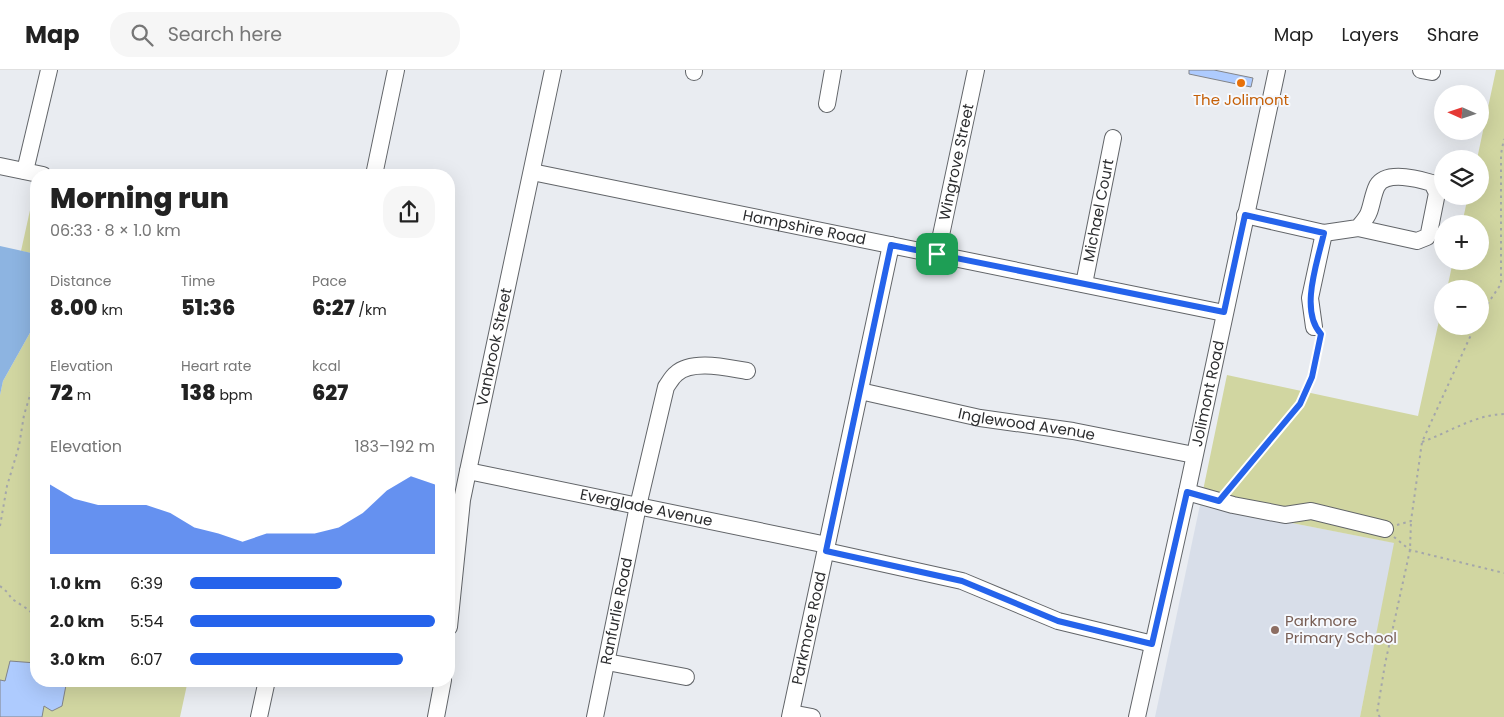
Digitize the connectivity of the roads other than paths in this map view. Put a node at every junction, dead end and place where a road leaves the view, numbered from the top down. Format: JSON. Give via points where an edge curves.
{"nodes":[{"id":1,"x":49,"y":70,"type":"edge"},
{"id":2,"x":396,"y":70,"type":"edge"},
{"id":3,"x":553,"y":70,"type":"edge"},
{"id":4,"x":833,"y":70,"type":"edge"},
{"id":5,"x":976,"y":70,"type":"edge"},
{"id":6,"x":1277,"y":70,"type":"edge"},
{"id":7,"x":826,"y":104,"type":"dead end"},
{"id":8,"x":1113,"y":138,"type":"dead end"},
{"id":9,"x":0,"y":166,"type":"edge"},
{"id":10,"x":375,"y":169,"type":"edge"},
{"id":11,"x":25,"y":171,"type":"junction"},
{"id":12,"x":30,"y":172,"type":"edge"},
{"id":13,"x":532,"y":172,"type":"junction"},
{"id":14,"x":1245,"y":215,"type":"junction"},
{"id":15,"x":1358,"y":228,"type":"junction"},
{"id":16,"x":1324,"y":233,"type":"junction"},
{"id":17,"x":891,"y":245,"type":"junction"},
{"id":18,"x":937,"y":254,"type":"junction"},
{"id":19,"x":1084,"y":284,"type":"junction"},
{"id":20,"x":1224,"y":312,"type":"junction"},
{"id":21,"x":1314,"y":327,"type":"road end"},
{"id":22,"x":747,"y":371,"type":"dead end"},
{"id":23,"x":860,"y":392,"type":"junction"},
{"id":24,"x":1194,"y":455,"type":"junction"},
{"id":25,"x":468,"y":471,"type":"junction"},
{"id":26,"x":1187,"y":492,"type":"junction"},
{"id":27,"x":638,"y":506,"type":"junction"},
{"id":28,"x":1385,"y":529,"type":"road end"},
{"id":29,"x":826,"y":548,"type":"junction"},
{"id":30,"x":455,"y":568,"type":"edge"},
{"id":31,"x":1152,"y":644,"type":"junction"},
{"id":32,"x":607,"y":662,"type":"junction"},
{"id":33,"x":686,"y":677,"type":"dead end"},
{"id":34,"x":265,"y":687,"type":"edge"},
{"id":35,"x":442,"y":687,"type":"edge"},
{"id":36,"x":790,"y":715,"type":"edge"},
{"id":37,"x":259,"y":717,"type":"edge"},
{"id":38,"x":436,"y":717,"type":"edge"},
{"id":39,"x":595,"y":717,"type":"edge"},
{"id":40,"x":812,"y":717,"type":"edge"},
{"id":41,"x":1137,"y":717,"type":"edge"}],
"edges":[{"from":1,"to":11,"type":"street"},
{"from":2,"to":10,"type":"street"},
{"from":3,"to":13,"type":"street","name":"Vanbrook Street"},
{"from":4,"to":7,"type":"street"},
{"from":5,"to":18,"type":"street","name":"Wingrove Street"},
{"from":6,"to":14,"type":"street","name":"Jolimont Road"},
{"from":8,"to":19,"type":"street","name":"Michael Court"},
{"from":9,"to":11,"type":"street"},
{"from":11,"to":12,"type":"street"},
{"from":13,"to":17,"type":"street","name":"Hampshire Road"},
{"from":13,"to":25,"type":"street","name":"Vanbrook Street"},
{"from":14,"to":16,"type":"street"},
{"from":14,"to":20,"type":"street","name":"Jolimont Road"},
{"from":15,"to":15,"type":"street","via":[[1417,241],[1427,237],[1437,193],[1432,183],[1414,177],[1380,181],[1368,214]]},
{"from":15,"to":16,"type":"street"},
{"from":16,"to":21,"type":"street","via":[[1310,298]]},
{"from":17,"to":18,"type":"street","name":"Hampshire Road"},
{"from":17,"to":23,"type":"street","name":"Parkmore Road"},
{"from":18,"to":19,"type":"street","name":"Hampshire Road"},
{"from":19,"to":20,"type":"street","name":"Hampshire Road"},
{"from":20,"to":24,"type":"street","name":"Jolimont Road"},
{"from":22,"to":27,"type":"street","name":"Ranfurlie Road","via":[[712,366],[688,367],[676,373],[666,387]]},
{"from":23,"to":24,"type":"street","name":"Inglewood Avenue","via":[[980,418],[1073,431]]},
{"from":23,"to":29,"type":"street","name":"Parkmore Road"},
{"from":24,"to":26,"type":"street","name":"Jolimont Road"},
{"from":25,"to":27,"type":"street","name":"Everglade Avenue"},
{"from":25,"to":30,"type":"street","name":"Vanbrook Street"},
{"from":26,"to":28,"type":"street","via":[[1285,515],[1311,511]]},
{"from":26,"to":31,"type":"street","name":"Jolimont Road"},
{"from":27,"to":29,"type":"street","name":"Everglade Avenue"},
{"from":27,"to":32,"type":"street","name":"Ranfurlie Road"},
{"from":29,"to":31,"type":"street","name":"Everglade Avenue","via":[[962,581],[1058,621]]},
{"from":29,"to":36,"type":"street","name":"Parkmore Road"},
{"from":31,"to":41,"type":"street","name":"Jolimont Road"},
{"from":32,"to":33,"type":"street"},
{"from":32,"to":39,"type":"street","name":"Ranfurlie Road"},
{"from":34,"to":37,"type":"street"},
{"from":35,"to":38,"type":"street"},
{"from":36,"to":40,"type":"street"}]}
